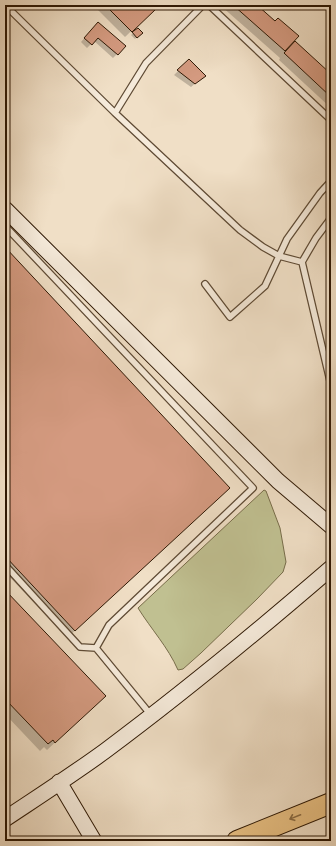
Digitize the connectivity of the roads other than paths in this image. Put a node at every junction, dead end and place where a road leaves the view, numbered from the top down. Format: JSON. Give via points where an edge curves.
{"nodes":[{"id":1,"x":5,"y":5,"type":"edge"},
{"id":2,"x":203,"y":5,"type":"edge"},
{"id":3,"x":209,"y":5,"type":"edge"},
{"id":4,"x":115,"y":113,"type":"junction"},
{"id":5,"x":331,"y":120,"type":"edge"},
{"id":6,"x":331,"y":181,"type":"edge"},
{"id":7,"x":5,"y":209,"type":"edge"},
{"id":8,"x":331,"y":218,"type":"edge"},
{"id":9,"x":5,"y":226,"type":"edge"},
{"id":10,"x":279,"y":256,"type":"junction"},
{"id":11,"x":302,"y":262,"type":"junction"},
{"id":12,"x":204,"y":284,"type":"dead end"},
{"id":13,"x":331,"y":385,"type":"edge"},
{"id":14,"x":331,"y":526,"type":"edge"},
{"id":15,"x":5,"y":565,"type":"edge"},
{"id":16,"x":331,"y":568,"type":"edge"},
{"id":17,"x":96,"y":648,"type":"junction"},
{"id":18,"x":151,"y":715,"type":"junction"},
{"id":19,"x":59,"y":782,"type":"junction"},
{"id":20,"x":331,"y":803,"type":"edge"},
{"id":21,"x":5,"y":819,"type":"edge"},
{"id":22,"x":94,"y":841,"type":"edge"},
{"id":23,"x":237,"y":841,"type":"edge"}],
"edges":[{"from":1,"to":4,"type":"lane"},
{"from":2,"to":4,"type":"lane","via":[[146,63]]},
{"from":3,"to":5,"type":"lane"},
{"from":4,"to":10,"type":"lane","via":[[240,230]]},
{"from":6,"to":10,"type":"lane","via":[[287,239]]},
{"from":7,"to":14,"type":"street","via":[[278,481]]},
{"from":8,"to":11,"type":"lane"},
{"from":9,"to":17,"type":"lane","via":[[253,488],[109,625]]},
{"from":10,"to":11,"type":"lane"},
{"from":10,"to":12,"type":"lane","via":[[264,286],[230,318]]},
{"from":11,"to":13,"type":"lane"},
{"from":15,"to":17,"type":"lane","via":[[80,647]]},
{"from":16,"to":18,"type":"street"},
{"from":17,"to":18,"type":"lane"},
{"from":18,"to":19,"type":"street"},
{"from":19,"to":21,"type":"street"},
{"from":19,"to":22,"type":"street"},
{"from":20,"to":23,"type":"highway","one_way":true}]}
